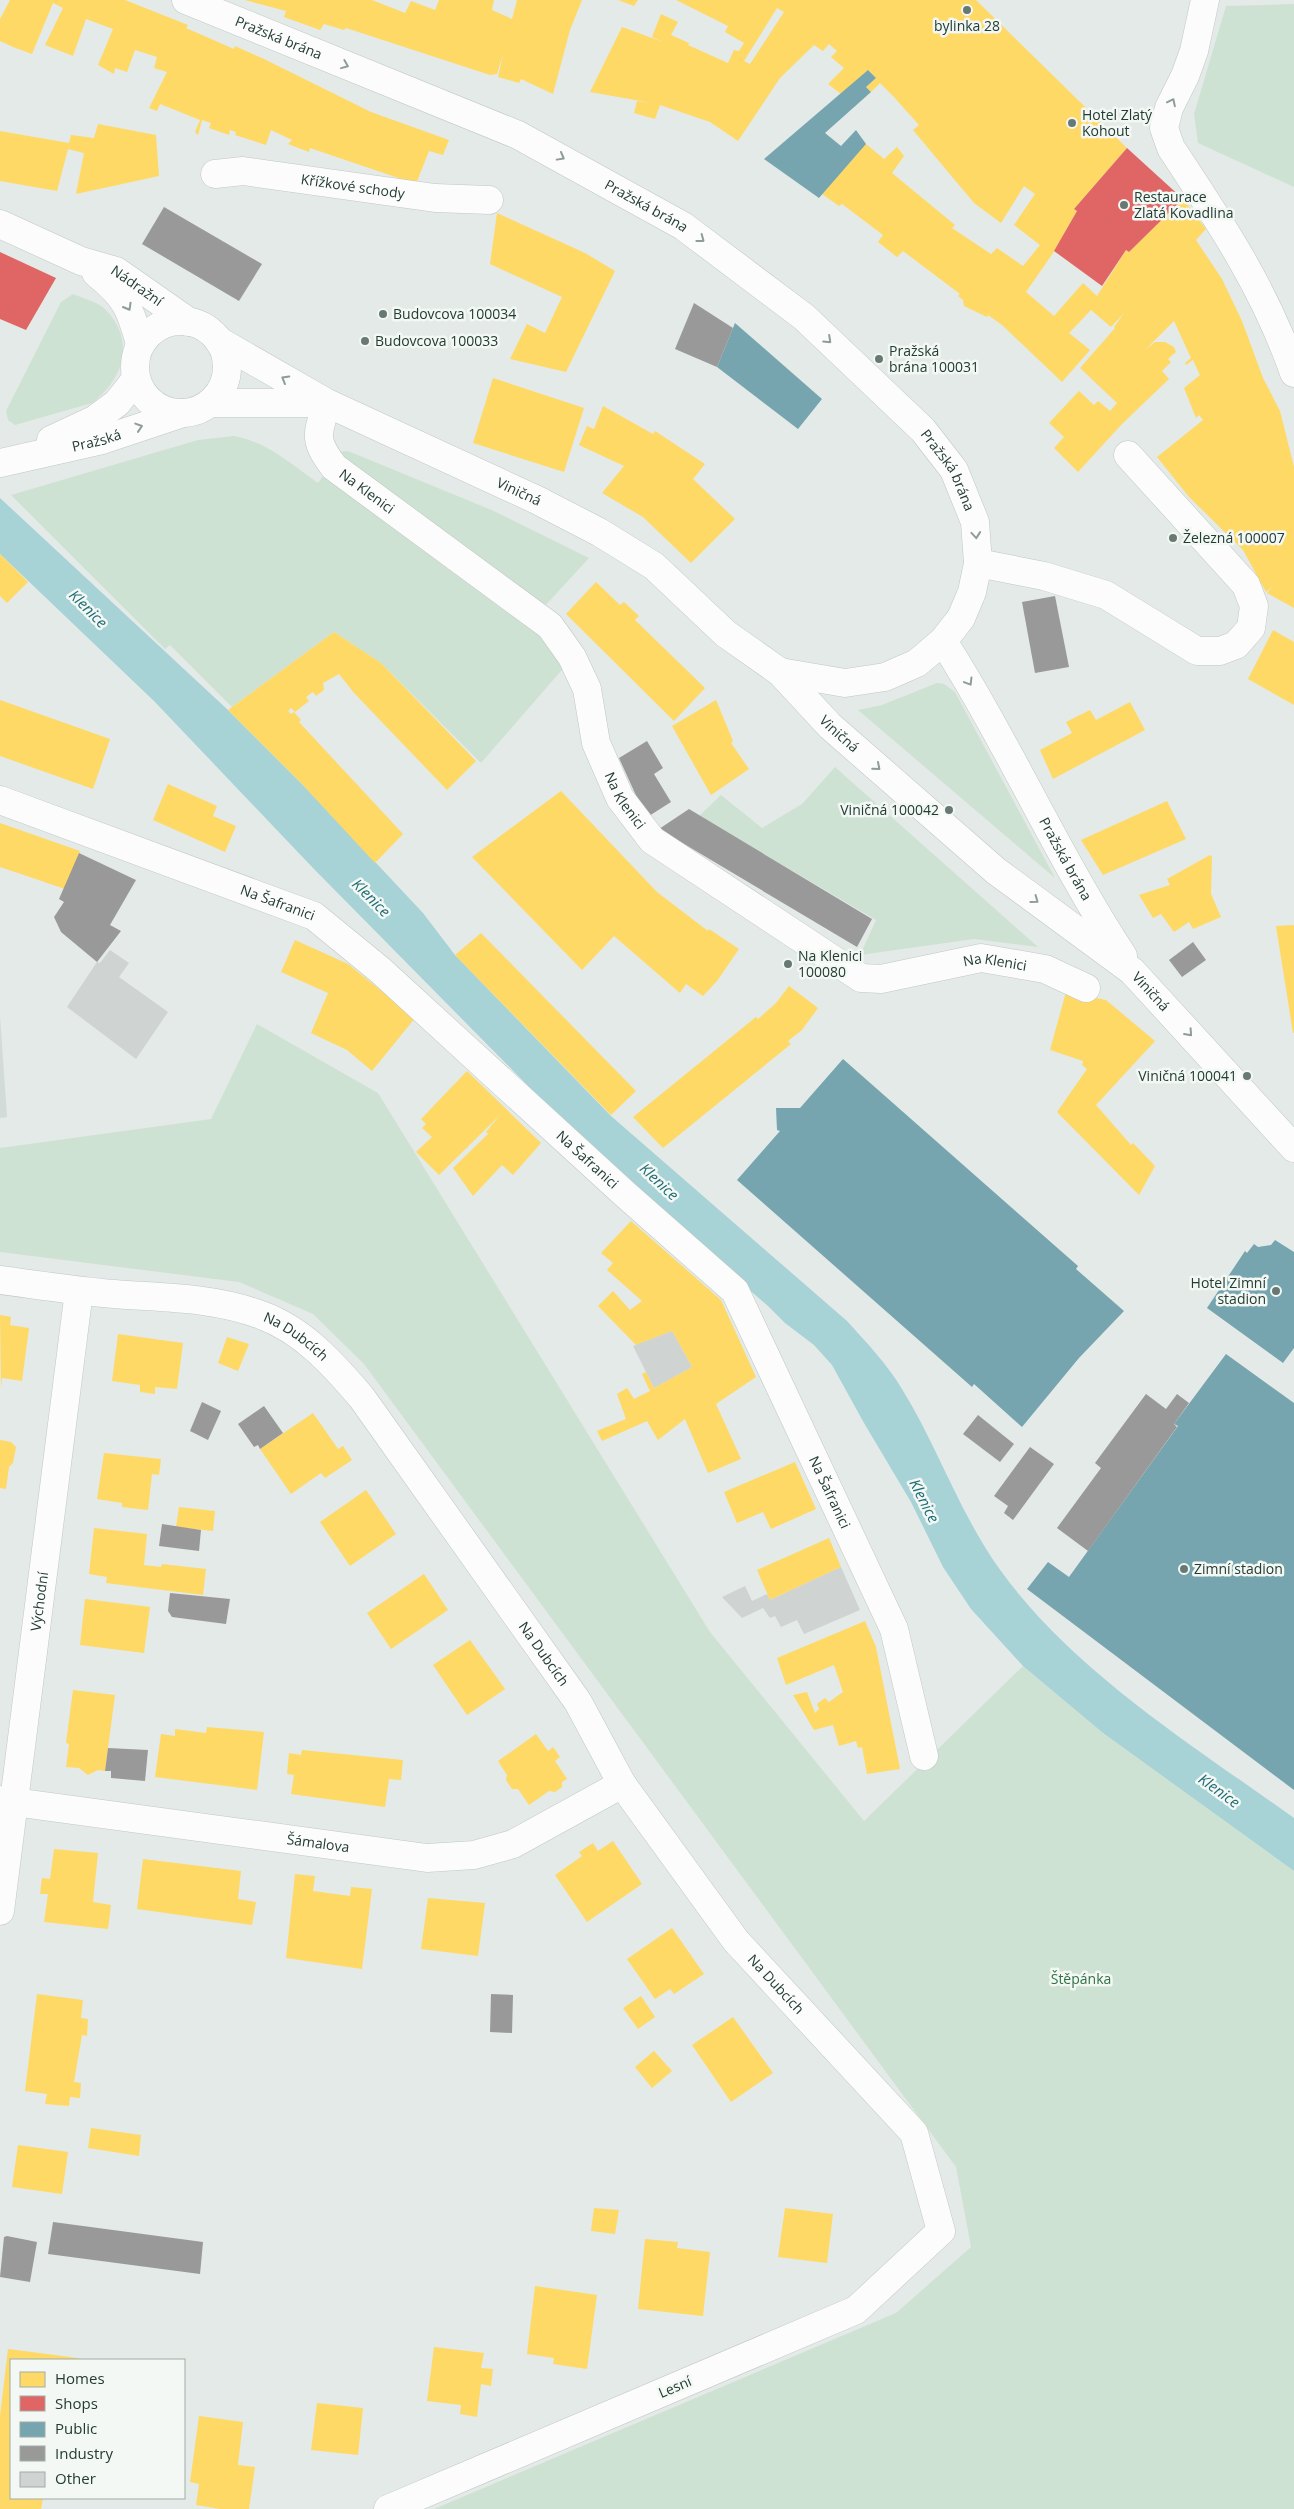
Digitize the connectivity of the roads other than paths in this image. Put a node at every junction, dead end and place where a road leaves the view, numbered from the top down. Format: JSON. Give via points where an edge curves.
{"nodes":[{"id":1,"x":186,"y":0,"type":"edge"},
{"id":2,"x":1205,"y":0,"type":"edge"},
{"id":3,"x":215,"y":174,"type":"dead end"},
{"id":4,"x":489,"y":200,"type":"dead end"},
{"id":5,"x":0,"y":224,"type":"edge"},
{"id":6,"x":81,"y":262,"type":"junction"},
{"id":7,"x":189,"y":322,"type":"junction"},
{"id":8,"x":1288,"y":334,"type":"edge"},
{"id":9,"x":219,"y":341,"type":"junction"},
{"id":10,"x":140,"y":344,"type":"junction"},
{"id":11,"x":1294,"y":373,"type":"edge"},
{"id":12,"x":136,"y":379,"type":"junction"},
{"id":13,"x":210,"y":402,"type":"junction"},
{"id":14,"x":327,"y":403,"type":"junction"},
{"id":15,"x":183,"y":413,"type":"junction"},
{"id":16,"x":1128,"y":455,"type":"dead end"},
{"id":17,"x":3,"y":462,"type":"edge"},
{"id":18,"x":978,"y":563,"type":"junction"},
{"id":19,"x":943,"y":640,"type":"junction"},
{"id":20,"x":780,"y":672,"type":"junction"},
{"id":21,"x":0,"y":800,"type":"edge"},
{"id":22,"x":1132,"y":971,"type":"junction"},
{"id":23,"x":1086,"y":988,"type":"dead end"},
{"id":24,"x":1294,"y":1148,"type":"edge"},
{"id":25,"x":0,"y":1280,"type":"edge"},
{"id":26,"x":79,"y":1291,"type":"junction"},
{"id":27,"x":924,"y":1756,"type":"dead end"},
{"id":28,"x":622,"y":1784,"type":"junction"},
{"id":29,"x":6,"y":1801,"type":"edge"},
{"id":30,"x":0,"y":1911,"type":"edge"},
{"id":31,"x":941,"y":2231,"type":"joint"},
{"id":32,"x":388,"y":2509,"type":"edge"}],
"edges":[{"from":1,"to":18,"type":"street","name":"Pražská brána","one_way":true,"via":[[518,134],[683,226],[804,317],[923,430],[954,470],[975,522]]},
{"from":8,"to":2,"type":"street","one_way":true,"via":[[1171,148],[1164,128],[1169,108],[1194,51]]},
{"from":3,"to":4,"type":"street","name":"Křížkové schody","via":[[243,171],[435,198]]},
{"from":5,"to":6,"type":"street","name":"Nádražní"},
{"from":6,"to":7,"type":"street","name":"Nádražní","via":[[116,270]]},
{"from":6,"to":10,"type":"street","name":"Nádražní","one_way":true,"via":[[115,288],[130,309]]},
{"from":7,"to":9,"type":"street","via":[[206,329]]},
{"from":7,"to":10,"type":"street","via":[[161,325]]},
{"from":8,"to":11,"type":"street"},
{"from":9,"to":13,"type":"street","via":[[226,357],[226,374],[221,390]]},
{"from":14,"to":9,"type":"street","name":"Viničná","one_way":true},
{"from":10,"to":12,"type":"street","via":[[135,361]]},
{"from":12,"to":15,"type":"street","via":[[146,398],[162,410]]},
{"from":12,"to":17,"type":"street","name":"Pražská","via":[[117,403],[94,420]]},
{"from":13,"to":14,"type":"street","name":"Viničná"},
{"from":13,"to":15,"type":"street","via":[[198,410]]},
{"from":14,"to":20,"type":"street","name":"Viničná","via":[[599,532],[654,566],[726,634]]},
{"from":14,"to":23,"type":"street","name":"Na Klenici","via":[[318,433],[322,451],[334,467],[550,626],[572,657],[587,689],[596,743],[620,798],[652,840],[861,978],[882,979],[981,958],[1045,969]]},
{"from":17,"to":15,"type":"street","name":"Pražská","one_way":true,"via":[[102,440]]},
{"from":16,"to":18,"type":"street","via":[[1246,585],[1254,606],[1251,628],[1236,645],[1220,651],[1197,651],[1106,595],[1044,576]]},
{"from":18,"to":19,"type":"street","name":"Pražská brána","via":[[972,592],[961,618]]},
{"from":19,"to":20,"type":"street","name":"Pražská brána","via":[[916,663],[885,677],[846,683]]},
{"from":19,"to":22,"type":"street","name":"Pražská brána","one_way":true,"via":[[970,683],[1090,906]]},
{"from":20,"to":22,"type":"street","name":"Viničná","one_way":true,"via":[[830,726],[996,871]]},
{"from":21,"to":27,"type":"street","name":"Na Šafranici","via":[[314,916],[380,970],[735,1290],[894,1628]]},
{"from":22,"to":24,"type":"street","name":"Viničná","one_way":true},
{"from":25,"to":26,"type":"street","name":"Na Dubcích"},
{"from":26,"to":28,"type":"street","name":"Na Dubcích","via":[[216,1302],[262,1315],[296,1334],[329,1359],[362,1398],[578,1702]]},
{"from":26,"to":29,"type":"street","name":"Východní"},
{"from":28,"to":29,"type":"street","name":"Šámalova","via":[[513,1844],[474,1856],[427,1858]]},
{"from":28,"to":31,"type":"street","name":"Na Dubcích","via":[[736,1941],[914,2133]]},
{"from":29,"to":30,"type":"street","name":"Východní"},
{"from":31,"to":32,"type":"street","name":"Lesní","via":[[856,2310]]}]}
